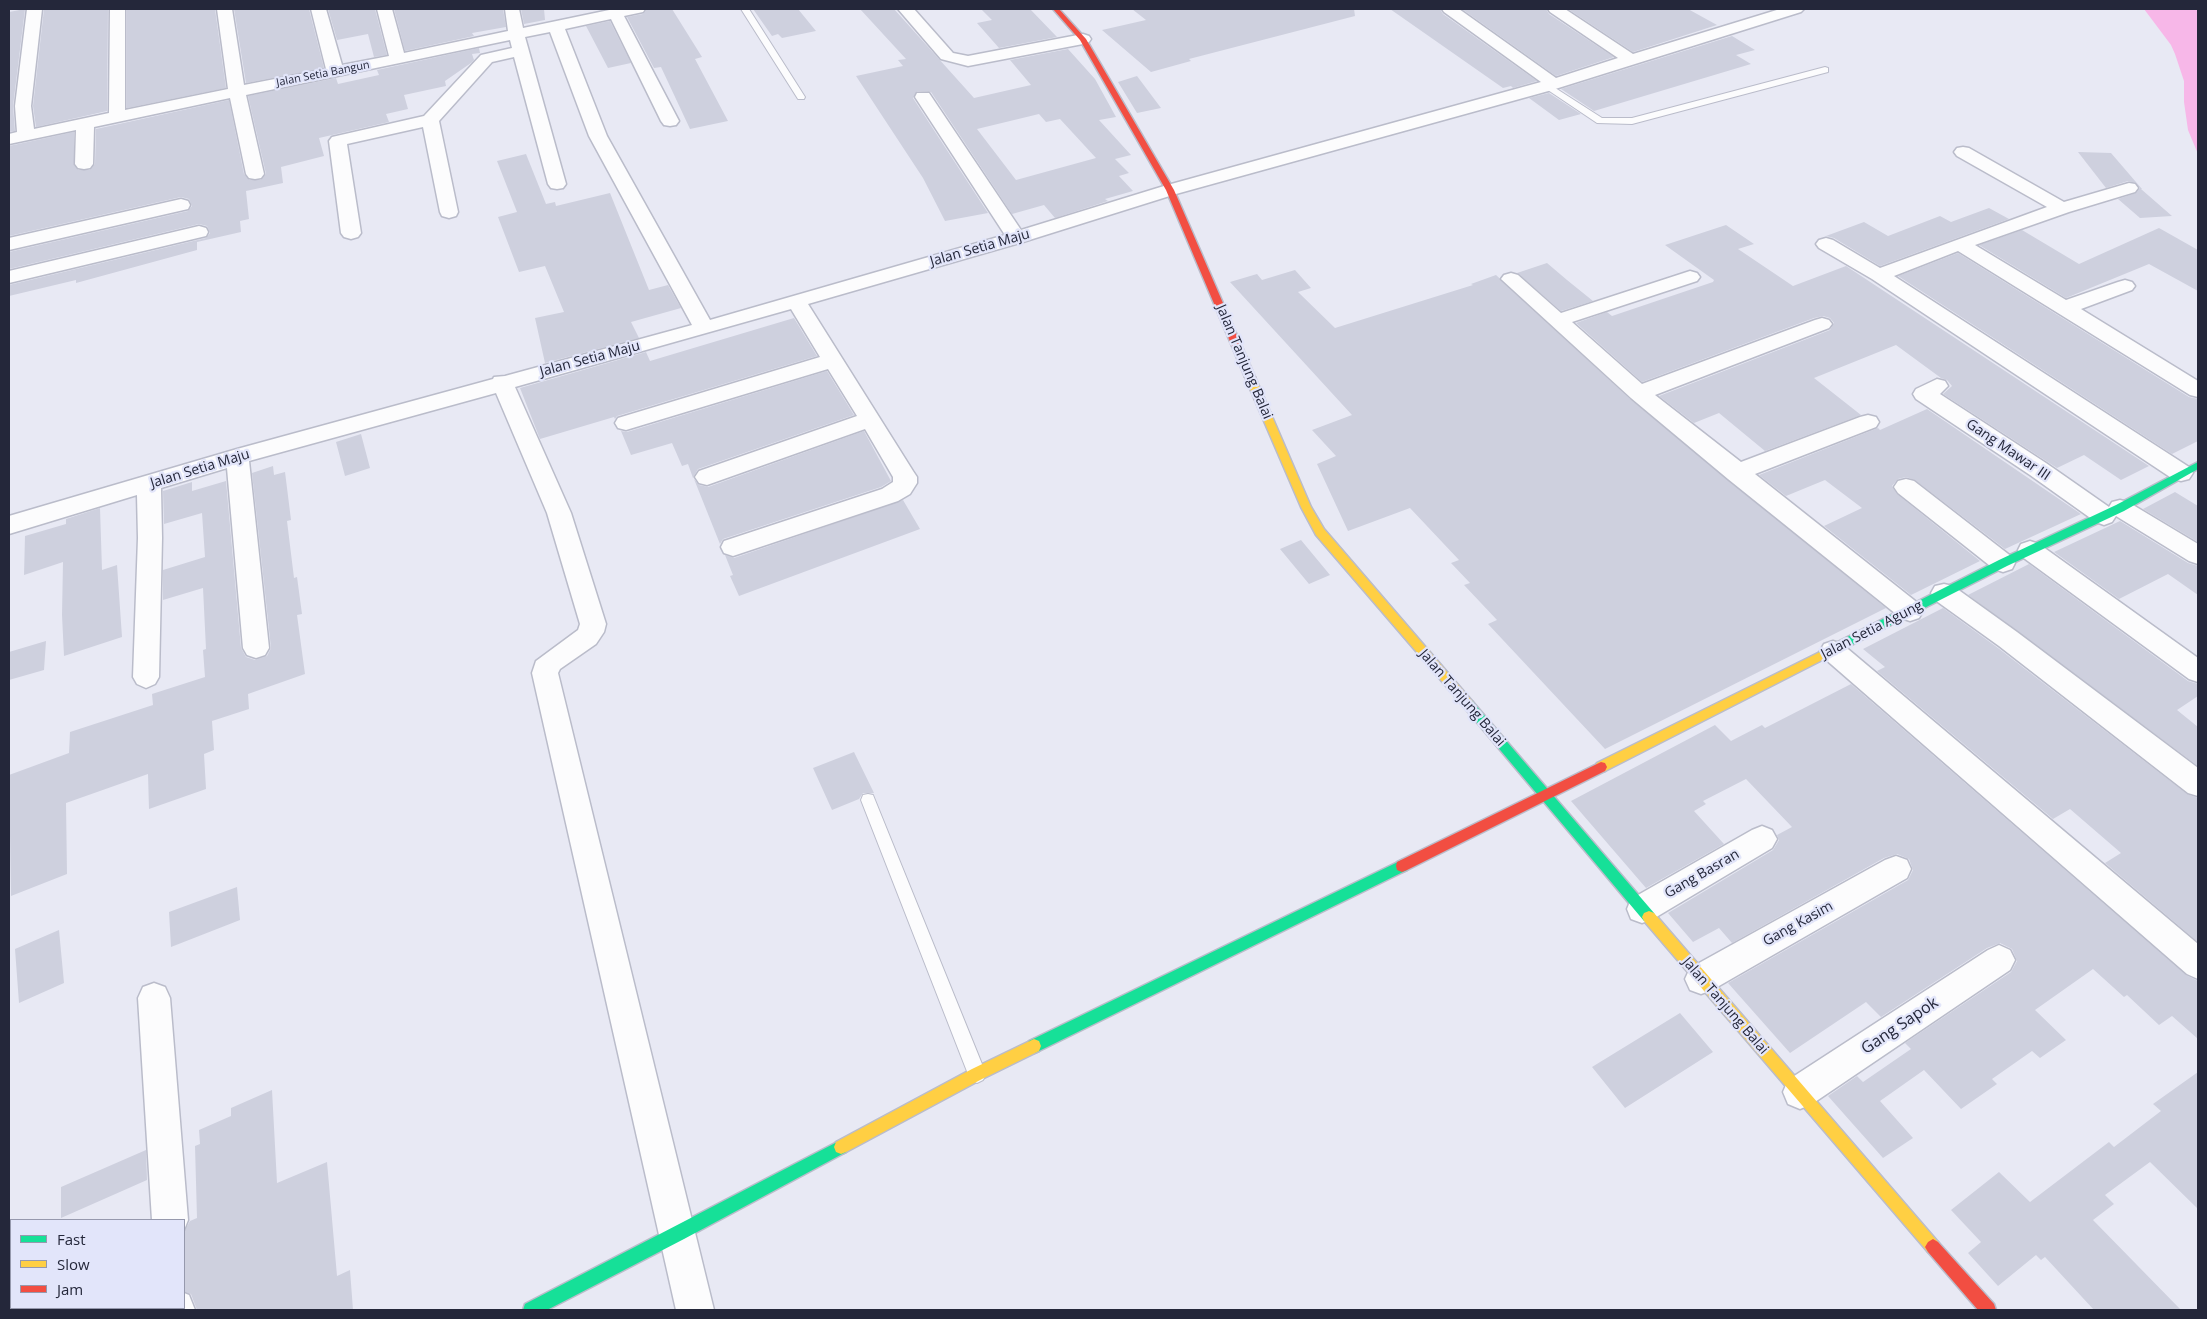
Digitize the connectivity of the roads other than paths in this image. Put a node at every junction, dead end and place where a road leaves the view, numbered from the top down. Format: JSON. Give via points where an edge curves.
{"nodes":[{"id":1,"x":34,"y":9,"type":"edge"},
{"id":2,"x":117,"y":9,"type":"edge"},
{"id":3,"x":224,"y":9,"type":"edge"},
{"id":4,"x":318,"y":9,"type":"edge"},
{"id":5,"x":384,"y":9,"type":"edge"},
{"id":6,"x":512,"y":9,"type":"edge"},
{"id":7,"x":638,"y":9,"type":"edge"},
{"id":8,"x":745,"y":9,"type":"edge"},
{"id":9,"x":906,"y":9,"type":"edge"},
{"id":10,"x":1056,"y":9,"type":"edge"},
{"id":11,"x":1450,"y":9,"type":"edge"},
{"id":12,"x":1554,"y":9,"type":"edge"},
{"id":13,"x":1796,"y":9,"type":"edge"},
{"id":14,"x":615,"y":13,"type":"junction"},
{"id":15,"x":556,"y":26,"type":"junction"},
{"id":16,"x":516,"y":33,"type":"junction"},
{"id":17,"x":1083,"y":39,"type":"junction"},
{"id":18,"x":521,"y":51,"type":"junction"},
{"id":19,"x":398,"y":59,"type":"junction"},
{"id":20,"x":1630,"y":59,"type":"junction"},
{"id":21,"x":1825,"y":70,"type":"dead end"},
{"id":22,"x":335,"y":71,"type":"junction"},
{"id":23,"x":1550,"y":85,"type":"junction"},
{"id":24,"x":237,"y":91,"type":"junction"},
{"id":25,"x":801,"y":97,"type":"dead end"},
{"id":26,"x":923,"y":97,"type":"dead end"},
{"id":27,"x":117,"y":117,"type":"junction"},
{"id":28,"x":430,"y":120,"type":"junction"},
{"id":29,"x":670,"y":122,"type":"dead end"},
{"id":30,"x":84,"y":124,"type":"junction"},
{"id":31,"x":26,"y":136,"type":"junction"},
{"id":32,"x":9,"y":139,"type":"edge"},
{"id":33,"x":1963,"y":152,"type":"dead end"},
{"id":34,"x":84,"y":164,"type":"dead end"},
{"id":35,"x":255,"y":174,"type":"dead end"},
{"id":36,"x":557,"y":184,"type":"dead end"},
{"id":37,"x":2129,"y":188,"type":"dead end"},
{"id":38,"x":1170,"y":190,"type":"junction"},
{"id":39,"x":181,"y":205,"type":"dead end"},
{"id":40,"x":2062,"y":208,"type":"junction"},
{"id":41,"x":449,"y":212,"type":"dead end"},
{"id":42,"x":199,"y":232,"type":"dead end"},
{"id":43,"x":351,"y":232,"type":"dead end"},
{"id":44,"x":1016,"y":238,"type":"junction"},
{"id":45,"x":9,"y":244,"type":"edge"},
{"id":46,"x":1826,"y":244,"type":"dead end"},
{"id":47,"x":1960,"y":244,"type":"junction"},
{"id":48,"x":1879,"y":275,"type":"junction"},
{"id":49,"x":9,"y":277,"type":"edge"},
{"id":50,"x":1690,"y":277,"type":"dead end"},
{"id":51,"x":1511,"y":279,"type":"dead end"},
{"id":52,"x":2125,"y":286,"type":"dead end"},
{"id":53,"x":796,"y":301,"type":"junction"},
{"id":54,"x":2067,"y":307,"type":"junction"},
{"id":55,"x":1559,"y":320,"type":"junction"},
{"id":56,"x":1822,"y":324,"type":"dead end"},
{"id":57,"x":704,"y":328,"type":"junction"},
{"id":58,"x":833,"y":360,"type":"junction"},
{"id":59,"x":502,"y":382,"type":"junction"},
{"id":60,"x":1937,"y":386,"type":"dead end"},
{"id":61,"x":2198,"y":390,"type":"edge"},
{"id":62,"x":1639,"y":393,"type":"junction"},
{"id":63,"x":870,"y":419,"type":"junction"},
{"id":64,"x":1868,"y":422,"type":"dead end"},
{"id":65,"x":626,"y":423,"type":"dead end"},
{"id":66,"x":237,"y":457,"type":"junction"},
{"id":67,"x":2192,"y":470,"type":"edge"},
{"id":68,"x":1736,"y":473,"type":"junction"},
{"id":69,"x":707,"y":477,"type":"dead end"},
{"id":70,"x":149,"y":484,"type":"junction"},
{"id":71,"x":1906,"y":486,"type":"dead end"},
{"id":72,"x":2112,"y":512,"type":"junction"},
{"id":73,"x":9,"y":525,"type":"edge"},
{"id":74,"x":733,"y":548,"type":"dead end"},
{"id":75,"x":2030,"y":550,"type":"junction"},
{"id":76,"x":2198,"y":556,"type":"edge"},
{"id":77,"x":2003,"y":564,"type":"junction"},
{"id":78,"x":1944,"y":593,"type":"junction"},
{"id":79,"x":1910,"y":611,"type":"junction"},
{"id":80,"x":256,"y":648,"type":"dead end"},
{"id":81,"x":1833,"y":651,"type":"junction"},
{"id":82,"x":2198,"y":672,"type":"edge"},
{"id":83,"x":146,"y":677,"type":"dead end"},
{"id":84,"x":2198,"y":784,"type":"edge"},
{"id":85,"x":1546,"y":794,"type":"junction"},
{"id":86,"x":868,"y":800,"type":"dead end"},
{"id":87,"x":1762,"y":840,"type":"dead end"},
{"id":88,"x":1896,"y":869,"type":"dead end"},
{"id":89,"x":1642,"y":909,"type":"junction"},
{"id":90,"x":1999,"y":960,"type":"dead end"},
{"id":91,"x":2198,"y":964,"type":"edge"},
{"id":92,"x":1701,"y":979,"type":"junction"},
{"id":93,"x":154,"y":998,"type":"dead end"},
{"id":94,"x":977,"y":1074,"type":"junction"},
{"id":95,"x":1800,"y":1092,"type":"junction"},
{"id":96,"x":170,"y":1219,"type":"edge"},
{"id":97,"x":679,"y":1234,"type":"junction"},
{"id":98,"x":530,"y":1310,"type":"edge"},
{"id":99,"x":696,"y":1310,"type":"edge"},
{"id":100,"x":1988,"y":1310,"type":"edge"}],
"edges":[{"from":1,"to":31,"type":"street","via":[[23,106]]},
{"from":2,"to":27,"type":"street"},
{"from":3,"to":24,"type":"street"},
{"from":4,"to":22,"type":"street"},
{"from":5,"to":19,"type":"street"},
{"from":6,"to":16,"type":"street"},
{"from":7,"to":14,"type":"street","name":"Jalan Setia Bangun"},
{"from":8,"to":25,"type":"lane"},
{"from":9,"to":17,"type":"street","via":[[951,58],[968,60]]},
{"from":10,"to":17,"type":"street","name":"Jalan Tanjung Balai"},
{"from":11,"to":23,"type":"street"},
{"from":12,"to":20,"type":"street"},
{"from":13,"to":20,"type":"street","name":"Jalan Setia Maju","via":[[1742,17]]},
{"from":14,"to":15,"type":"street","name":"Jalan Setia Bangun"},
{"from":14,"to":29,"type":"street"},
{"from":15,"to":16,"type":"street","name":"Jalan Setia Bangun"},
{"from":15,"to":57,"type":"street","via":[[598,136]]},
{"from":16,"to":18,"type":"street"},
{"from":16,"to":19,"type":"street","name":"Jalan Setia Bangun"},
{"from":17,"to":38,"type":"street","name":"Jalan Tanjung Balai"},
{"from":18,"to":28,"type":"street","via":[[487,58]]},
{"from":18,"to":36,"type":"street"},
{"from":19,"to":22,"type":"street","name":"Jalan Setia Bangun"},
{"from":20,"to":23,"type":"street","name":"Jalan Setia Maju"},
{"from":21,"to":23,"type":"lane","via":[[1632,122],[1600,121]]},
{"from":22,"to":24,"type":"street","name":"Jalan Setia Bangun"},
{"from":23,"to":38,"type":"street","name":"Jalan Setia Maju"},
{"from":24,"to":27,"type":"street","name":"Jalan Setia Bangun"},
{"from":24,"to":35,"type":"street"},
{"from":26,"to":44,"type":"street"},
{"from":27,"to":30,"type":"street","name":"Jalan Setia Bangun"},
{"from":28,"to":41,"type":"street"},
{"from":28,"to":43,"type":"street","via":[[337,142]]},
{"from":30,"to":31,"type":"street","name":"Jalan Setia Bangun"},
{"from":30,"to":34,"type":"street"},
{"from":31,"to":32,"type":"street","name":"Jalan Setia Bangun"},
{"from":33,"to":40,"type":"street"},
{"from":37,"to":40,"type":"street"},
{"from":38,"to":44,"type":"street","name":"Jalan Setia Maju"},
{"from":38,"to":85,"type":"street","name":"Jalan Tanjung Balai","via":[[1306,507],[1320,532]]},
{"from":39,"to":45,"type":"street"},
{"from":40,"to":47,"type":"street"},
{"from":42,"to":49,"type":"street"},
{"from":44,"to":53,"type":"street","name":"Jalan Setia Maju"},
{"from":46,"to":48,"type":"street"},
{"from":47,"to":48,"type":"street"},
{"from":47,"to":54,"type":"street"},
{"from":48,"to":67,"type":"street"},
{"from":50,"to":55,"type":"street"},
{"from":51,"to":55,"type":"street"},
{"from":52,"to":54,"type":"street"},
{"from":53,"to":57,"type":"street","name":"Jalan Setia Maju"},
{"from":53,"to":58,"type":"street"},
{"from":54,"to":61,"type":"street"},
{"from":55,"to":62,"type":"street"},
{"from":56,"to":62,"type":"street"},
{"from":57,"to":59,"type":"street","name":"Jalan Setia Maju"},
{"from":58,"to":63,"type":"street"},
{"from":58,"to":65,"type":"street"},
{"from":59,"to":66,"type":"street","name":"Jalan Setia Maju"},
{"from":59,"to":97,"type":"street","via":[[559,513],[593,624],[587,636],[545,668],[545,674]]},
{"from":60,"to":72,"type":"street","name":"Gang Mawar III","via":[[1924,394],[2030,464]]},
{"from":62,"to":68,"type":"street"},
{"from":63,"to":69,"type":"street"},
{"from":63,"to":74,"type":"street","via":[[905,477],[902,488],[890,495]]},
{"from":64,"to":68,"type":"street"},
{"from":66,"to":70,"type":"street","name":"Jalan Setia Maju"},
{"from":66,"to":80,"type":"street"},
{"from":67,"to":72,"type":"street","name":"Jalan Setia Agung"},
{"from":68,"to":79,"type":"street"},
{"from":70,"to":73,"type":"street","name":"Jalan Setia Maju"},
{"from":70,"to":83,"type":"street"},
{"from":71,"to":77,"type":"street"},
{"from":72,"to":75,"type":"street","name":"Jalan Setia Agung"},
{"from":72,"to":76,"type":"street"},
{"from":75,"to":77,"type":"street","name":"Jalan Setia Agung"},
{"from":75,"to":82,"type":"street"},
{"from":77,"to":78,"type":"street","name":"Jalan Setia Agung"},
{"from":78,"to":79,"type":"street","name":"Jalan Setia Agung"},
{"from":78,"to":84,"type":"street"},
{"from":79,"to":81,"type":"street","name":"Jalan Setia Agung"},
{"from":81,"to":85,"type":"street","name":"Jalan Setia Agung"},
{"from":81,"to":91,"type":"street"},
{"from":85,"to":89,"type":"street","name":"Jalan Tanjung Balai"},
{"from":85,"to":94,"type":"street","name":"Jalan Setia Agung"},
{"from":86,"to":94,"type":"lane"},
{"from":87,"to":89,"type":"street","name":"Gang Basran"},
{"from":88,"to":92,"type":"street","name":"Gang Kasim"},
{"from":89,"to":92,"type":"street","name":"Jalan Tanjung Balai"},
{"from":90,"to":95,"type":"street","name":"Gang Sapok"},
{"from":92,"to":95,"type":"street","name":"Jalan Tanjung Balai"},
{"from":93,"to":96,"type":"street"},
{"from":94,"to":97,"type":"street","name":"Jalan Setia Agung"},
{"from":95,"to":100,"type":"street","name":"Jalan Tanjung Balai"},
{"from":97,"to":98,"type":"street","name":"Jalan Setia Agung"},
{"from":97,"to":99,"type":"street"}]}
